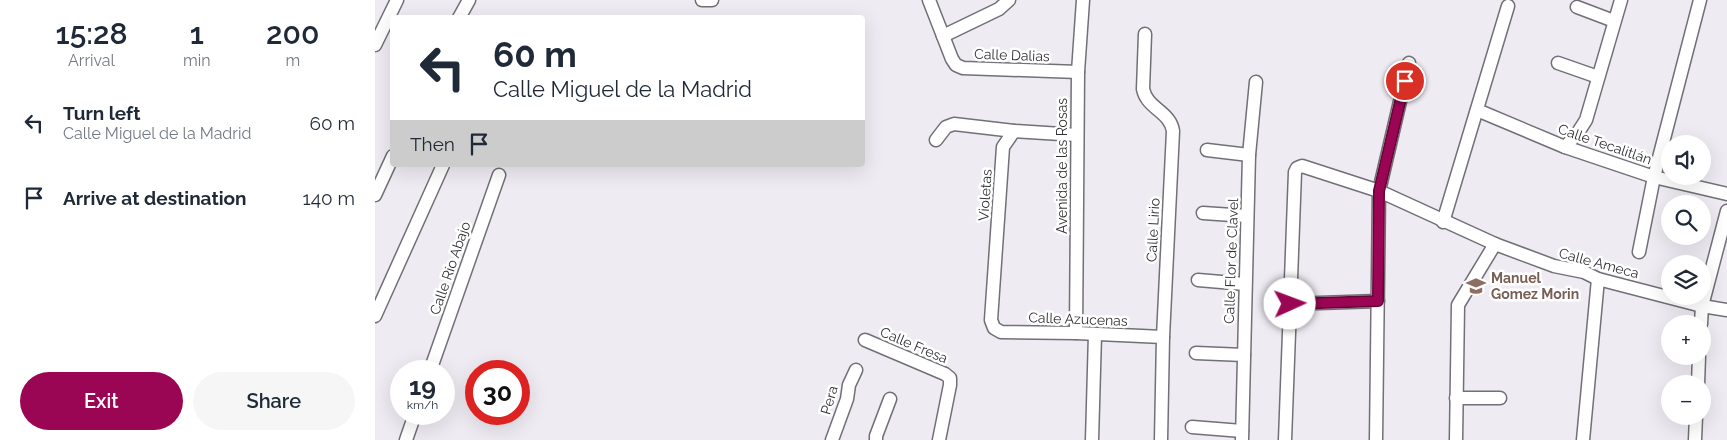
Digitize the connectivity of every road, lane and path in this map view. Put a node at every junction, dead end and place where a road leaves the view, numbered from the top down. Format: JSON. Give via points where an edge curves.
{"nodes":[{"id":1,"x":397,"y":0,"type":"edge"},
{"id":2,"x":469,"y":0,"type":"edge"},
{"id":3,"x":929,"y":0,"type":"edge"},
{"id":4,"x":1009,"y":0,"type":"edge"},
{"id":5,"x":1083,"y":0,"type":"edge"},
{"id":6,"x":1621,"y":0,"type":"edge"},
{"id":7,"x":1700,"y":0,"type":"edge"},
{"id":8,"x":1508,"y":6,"type":"dead end"},
{"id":9,"x":1577,"y":8,"type":"dead end"},
{"id":10,"x":461,"y":15,"type":"edge"},
{"id":11,"x":1614,"y":22,"type":"junction"},
{"id":12,"x":1145,"y":34,"type":"dead end"},
{"id":13,"x":943,"y":36,"type":"junction"},
{"id":14,"x":375,"y":46,"type":"edge"},
{"id":15,"x":1409,"y":63,"type":"dead end"},
{"id":16,"x":1558,"y":63,"type":"dead end"},
{"id":17,"x":1078,"y":72,"type":"junction"},
{"id":18,"x":1598,"y":77,"type":"junction"},
{"id":19,"x":1256,"y":82,"type":"dead end"},
{"id":20,"x":1477,"y":110,"type":"junction"},
{"id":21,"x":1014,"y":131,"type":"junction"},
{"id":22,"x":1077,"y":135,"type":"junction"},
{"id":23,"x":935,"y":140,"type":"dead end"},
{"id":24,"x":1565,"y":147,"type":"junction"},
{"id":25,"x":1207,"y":150,"type":"dead end"},
{"id":26,"x":1249,"y":155,"type":"junction"},
{"id":27,"x":390,"y":161,"type":"edge"},
{"id":28,"x":442,"y":167,"type":"edge"},
{"id":29,"x":499,"y":175,"type":"dead end"},
{"id":30,"x":1654,"y":177,"type":"junction"},
{"id":31,"x":379,"y":178,"type":"edge"},
{"id":32,"x":1379,"y":191,"type":"junction"},
{"id":33,"x":1727,"y":194,"type":"edge"},
{"id":34,"x":375,"y":195,"type":"edge"},
{"id":35,"x":1727,"y":210,"type":"edge"},
{"id":36,"x":1203,"y":213,"type":"dead end"},
{"id":37,"x":1247,"y":216,"type":"junction"},
{"id":38,"x":1443,"y":222,"type":"junction"},
{"id":39,"x":1495,"y":244,"type":"junction"},
{"id":40,"x":1639,"y":252,"type":"dead end"},
{"id":41,"x":1597,"y":279,"type":"junction"},
{"id":42,"x":1198,"y":280,"type":"dead end"},
{"id":43,"x":1245,"y":284,"type":"junction"},
{"id":44,"x":1378,"y":301,"type":"junction"},
{"id":45,"x":1290,"y":304,"type":"junction"},
{"id":46,"x":1702,"y":306,"type":"junction"},
{"id":47,"x":1727,"y":310,"type":"edge"},
{"id":48,"x":1702,"y":315,"type":"edge"},
{"id":49,"x":375,"y":316,"type":"edge"},
{"id":50,"x":993,"y":328,"type":"joint"},
{"id":51,"x":1076,"y":333,"type":"junction"},
{"id":52,"x":1095,"y":334,"type":"junction"},
{"id":53,"x":1163,"y":336,"type":"junction"},
{"id":54,"x":865,"y":340,"type":"dead end"},
{"id":55,"x":1196,"y":352,"type":"dead end"},
{"id":56,"x":1244,"y":354,"type":"junction"},
{"id":57,"x":434,"y":360,"type":"edge"},
{"id":58,"x":856,"y":370,"type":"dead end"},
{"id":59,"x":1457,"y":398,"type":"junction"},
{"id":60,"x":1500,"y":398,"type":"dead end"},
{"id":61,"x":890,"y":399,"type":"dead end"},
{"id":62,"x":411,"y":425,"type":"edge"},
{"id":63,"x":1696,"y":425,"type":"edge"},
{"id":64,"x":1192,"y":427,"type":"dead end"},
{"id":65,"x":1242,"y":435,"type":"edge"},
{"id":66,"x":406,"y":440,"type":"edge"},
{"id":67,"x":832,"y":440,"type":"edge"},
{"id":68,"x":876,"y":440,"type":"edge"},
{"id":69,"x":939,"y":440,"type":"edge"},
{"id":70,"x":1092,"y":440,"type":"edge"},
{"id":71,"x":1161,"y":440,"type":"edge"},
{"id":72,"x":1285,"y":440,"type":"edge"},
{"id":73,"x":1376,"y":440,"type":"edge"},
{"id":74,"x":1456,"y":440,"type":"edge"},
{"id":75,"x":1583,"y":440,"type":"edge"},
{"id":76,"x":1695,"y":440,"type":"edge"}],
"edges":[{"from":1,"to":14,"type":"street"},
{"from":2,"to":10,"type":"street"},
{"from":3,"to":13,"type":"street","name":"Calle Dalias"},
{"from":4,"to":13,"type":"street","via":[[999,9]]},
{"from":5,"to":17,"type":"street","name":"Avenida de las Rosas"},
{"from":6,"to":11,"type":"street"},
{"from":7,"to":30,"type":"street"},
{"from":8,"to":20,"type":"street"},
{"from":9,"to":11,"type":"street"},
{"from":11,"to":18,"type":"street"},
{"from":12,"to":53,"type":"street","name":"Calle Lirio","via":[[1145,97],[1172,123],[1173,131]]},
{"from":13,"to":17,"type":"street","name":"Calle Dalias","via":[[952,59],[963,68]]},
{"from":15,"to":32,"type":"street"},
{"from":16,"to":18,"type":"street"},
{"from":17,"to":22,"type":"street","name":"Avenida de las Rosas"},
{"from":18,"to":24,"type":"street","via":[[1586,120]]},
{"from":19,"to":26,"type":"street","name":"Calle Flor de Clavel"},
{"from":20,"to":24,"type":"street","name":"Calle Tecalitlán"},
{"from":20,"to":38,"type":"street"},
{"from":21,"to":22,"type":"street"},
{"from":21,"to":23,"type":"street","via":[[954,124],[946,126]]},
{"from":21,"to":50,"type":"street","name":"Violetas","via":[[1003,147]]},
{"from":22,"to":51,"type":"street","name":"Avenida de las Rosas"},
{"from":24,"to":30,"type":"street","name":"Calle Tecalitlán"},
{"from":25,"to":26,"type":"street"},
{"from":26,"to":37,"type":"street","name":"Calle Flor de Clavel"},
{"from":27,"to":31,"type":"street"},
{"from":28,"to":49,"type":"street"},
{"from":29,"to":57,"type":"street","name":"Calle Río Abajo"},
{"from":30,"to":33,"type":"street","name":"Calle Tecalitlán"},
{"from":30,"to":40,"type":"street"},
{"from":31,"to":34,"type":"street"},
{"from":32,"to":38,"type":"street","name":"Calle Ameca"},
{"from":32,"to":44,"type":"street"},
{"from":32,"to":45,"type":"street","name":"Calle Ameca","via":[[1303,166],[1297,168]]},
{"from":35,"to":46,"type":"street"},
{"from":36,"to":37,"type":"street"},
{"from":37,"to":43,"type":"street","name":"Calle Flor de Clavel"},
{"from":38,"to":39,"type":"street","name":"Calle Ameca"},
{"from":39,"to":41,"type":"street","name":"Calle Ameca"},
{"from":39,"to":59,"type":"street","via":[[1458,305]]},
{"from":41,"to":46,"type":"street","name":"Calle Ameca"},
{"from":41,"to":75,"type":"street"},
{"from":42,"to":43,"type":"street"},
{"from":43,"to":56,"type":"street","name":"Calle Flor de Clavel"},
{"from":44,"to":45,"type":"street"},
{"from":44,"to":73,"type":"street"},
{"from":45,"to":72,"type":"street"},
{"from":46,"to":47,"type":"street","name":"Calle Ameca"},
{"from":46,"to":48,"type":"street"},
{"from":50,"to":51,"type":"street","name":"Calle Azucenas","via":[[1001,332]]},
{"from":51,"to":52,"type":"street","name":"Calle Azucenas"},
{"from":52,"to":53,"type":"street","name":"Calle Azucenas"},
{"from":52,"to":70,"type":"street"},
{"from":53,"to":71,"type":"street","name":"Calle Lirio"},
{"from":54,"to":69,"type":"street","name":"Calle Fresa","via":[[950,378]]},
{"from":55,"to":56,"type":"street"},
{"from":56,"to":65,"type":"street","name":"Calle Flor de Clavel"},
{"from":58,"to":67,"type":"street","name":"Pera"},
{"from":59,"to":60,"type":"street"},
{"from":59,"to":74,"type":"street"},
{"from":61,"to":68,"type":"street"},
{"from":62,"to":66,"type":"street"},
{"from":63,"to":76,"type":"street"},
{"from":64,"to":65,"type":"street"}]}
